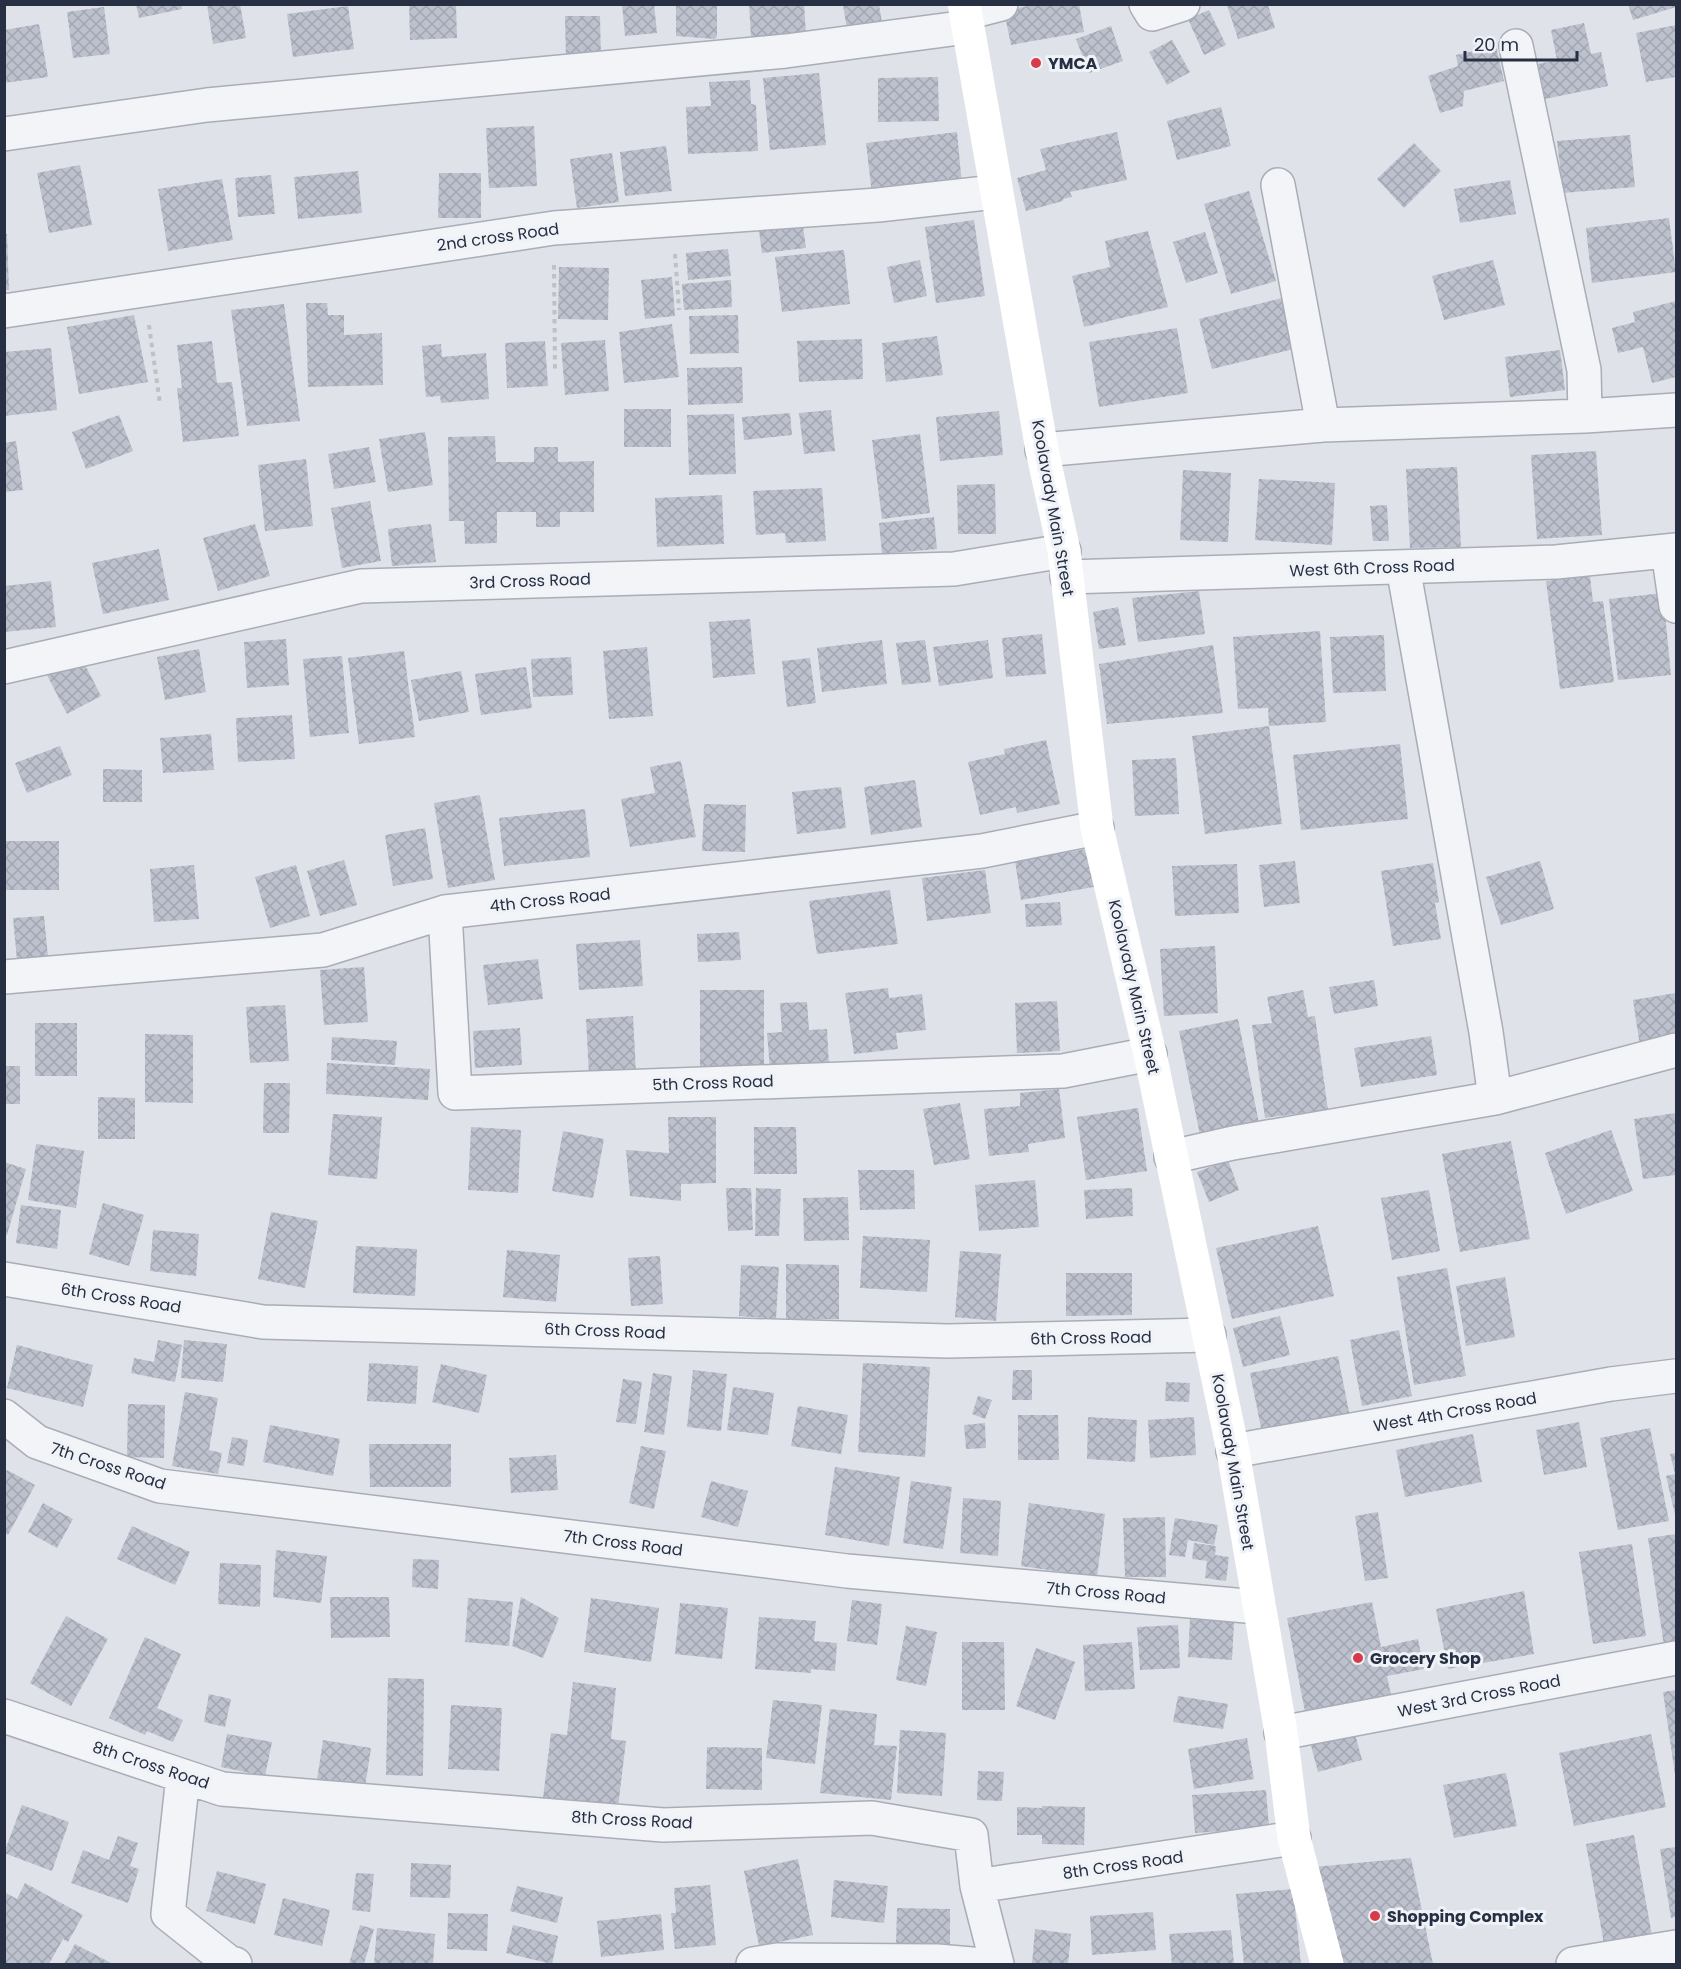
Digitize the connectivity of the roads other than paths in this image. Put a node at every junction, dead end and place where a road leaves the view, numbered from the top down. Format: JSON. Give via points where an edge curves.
{"nodes":[{"id":1,"x":1001,"y":4,"type":"edge"},
{"id":2,"x":1146,"y":4,"type":"edge"},
{"id":3,"x":1183,"y":4,"type":"edge"},
{"id":4,"x":965,"y":15,"type":"edge"},
{"id":5,"x":1516,"y":46,"type":"dead end"},
{"id":6,"x":4,"y":134,"type":"edge"},
{"id":7,"x":1278,"y":185,"type":"dead end"},
{"id":8,"x":995,"y":192,"type":"junction"},
{"id":9,"x":4,"y":310,"type":"edge"},
{"id":10,"x":1677,"y":410,"type":"edge"},
{"id":11,"x":1585,"y":416,"type":"junction"},
{"id":12,"x":1323,"y":426,"type":"junction"},
{"id":13,"x":1042,"y":450,"type":"junction"},
{"id":14,"x":1672,"y":550,"type":"edge"},
{"id":15,"x":1065,"y":564,"type":"junction"},
{"id":16,"x":1403,"y":567,"type":"junction"},
{"id":17,"x":1677,"y":606,"type":"edge"},
{"id":18,"x":4,"y":667,"type":"edge"},
{"id":19,"x":1097,"y":828,"type":"junction"},
{"id":20,"x":446,"y":912,"type":"junction"},
{"id":21,"x":4,"y":977,"type":"edge"},
{"id":22,"x":1677,"y":1050,"type":"edge"},
{"id":23,"x":1150,"y":1054,"type":"junction"},
{"id":24,"x":1495,"y":1098,"type":"junction"},
{"id":25,"x":1171,"y":1157,"type":"junction"},
{"id":26,"x":4,"y":1279,"type":"edge"},
{"id":27,"x":1209,"y":1335,"type":"junction"},
{"id":28,"x":1677,"y":1376,"type":"edge"},
{"id":29,"x":4,"y":1416,"type":"edge"},
{"id":30,"x":1233,"y":1451,"type":"junction"},
{"id":31,"x":1258,"y":1607,"type":"junction"},
{"id":32,"x":1677,"y":1658,"type":"edge"},
{"id":33,"x":4,"y":1716,"type":"edge"},
{"id":34,"x":1281,"y":1733,"type":"junction"},
{"id":35,"x":183,"y":1776,"type":"junction"},
{"id":36,"x":1294,"y":1838,"type":"junction"},
{"id":37,"x":977,"y":1886,"type":"junction"},
{"id":38,"x":1677,"y":1947,"type":"edge"},
{"id":39,"x":235,"y":1965,"type":"edge"},
{"id":40,"x":753,"y":1965,"type":"edge"},
{"id":41,"x":972,"y":1965,"type":"edge"},
{"id":42,"x":998,"y":1965,"type":"edge"},
{"id":43,"x":1327,"y":1965,"type":"edge"},
{"id":44,"x":1573,"y":1965,"type":"edge"}],
"edges":[{"from":1,"to":4,"type":"street"},
{"from":2,"to":3,"type":"street","via":[[1152,14]]},
{"from":4,"to":6,"type":"street","via":[[786,51],[207,105]]},
{"from":4,"to":8,"type":"main road","name":"Koolavady Main Street"},
{"from":5,"to":11,"type":"street","via":[[1584,370]]},
{"from":7,"to":12,"type":"street"},
{"from":8,"to":9,"type":"street","name":"2nd cross Road","via":[[878,205],[554,228]]},
{"from":8,"to":13,"type":"main road","name":"Koolavady Main Street"},
{"from":10,"to":11,"type":"street"},
{"from":11,"to":12,"type":"street"},
{"from":12,"to":13,"type":"street"},
{"from":13,"to":15,"type":"main road","name":"Koolavady Main Street"},
{"from":14,"to":16,"type":"street","name":"West 6th Cross Road","via":[[1556,562]]},
{"from":14,"to":17,"type":"street"},
{"from":15,"to":16,"type":"street","name":"West 6th Cross Road"},
{"from":15,"to":18,"type":"street","name":"3rd Cross Road","via":[[360,586]]},
{"from":15,"to":19,"type":"main road","name":"Koolavady Main Street"},
{"from":16,"to":24,"type":"street"},
{"from":19,"to":20,"type":"street","name":"4th Cross Road","via":[[982,851]]},
{"from":19,"to":23,"type":"main road","name":"Koolavady Main Street"},
{"from":20,"to":21,"type":"street","name":"4th Cross Road","via":[[323,950]]},
{"from":20,"to":23,"type":"street","name":"5th Cross Road","via":[[455,1093],[1063,1071]]},
{"from":22,"to":24,"type":"street"},
{"from":23,"to":25,"type":"main road","name":"Koolavady Main Street"},
{"from":24,"to":25,"type":"street"},
{"from":25,"to":27,"type":"main road","name":"Koolavady Main Street"},
{"from":26,"to":27,"type":"street","name":"6th Cross Road","via":[[263,1322],[948,1341]]},
{"from":27,"to":30,"type":"main road","name":"Koolavady Main Street"},
{"from":28,"to":30,"type":"street","name":"West 4th Cross Road","via":[[1611,1384]]},
{"from":29,"to":31,"type":"street","name":"7th Cross Road","via":[[37,1442],[160,1486],[846,1571]]},
{"from":30,"to":31,"type":"main road","name":"Koolavady Main Street"},
{"from":31,"to":34,"type":"main road","name":"Koolavady Main Street"},
{"from":32,"to":34,"type":"street","name":"West 3rd Cross Road"},
{"from":33,"to":35,"type":"street","name":"8th Cross Road"},
{"from":34,"to":36,"type":"main road","name":"Koolavady Main Street"},
{"from":35,"to":37,"type":"street","name":"8th Cross Road","via":[[222,1789],[663,1825],[872,1818],[970,1835]]},
{"from":35,"to":39,"type":"street","via":[[168,1914]]},
{"from":36,"to":37,"type":"street","name":"8th Cross Road"},
{"from":36,"to":43,"type":"main road","name":"Koolavady Main Street"},
{"from":37,"to":42,"type":"street"},
{"from":38,"to":44,"type":"street"},
{"from":40,"to":41,"type":"street","via":[[800,1960]]}]}
